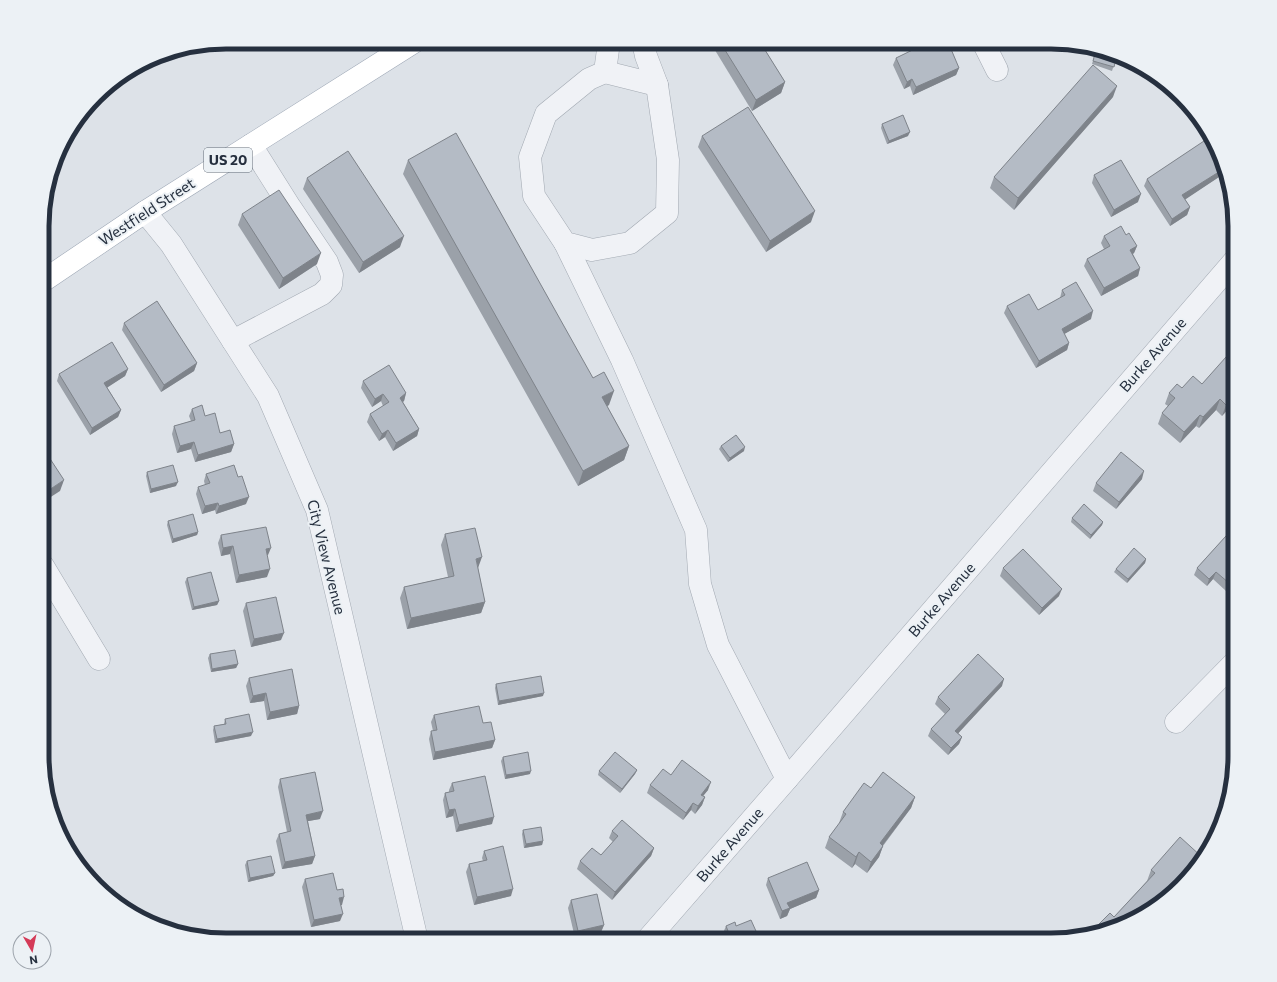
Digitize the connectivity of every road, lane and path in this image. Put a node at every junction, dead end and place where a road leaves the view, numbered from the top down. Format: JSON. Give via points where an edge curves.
{"nodes":[{"id":1,"x":403,"y":49,"type":"edge"},
{"id":2,"x":608,"y":49,"type":"edge"},
{"id":3,"x":644,"y":49,"type":"edge"},
{"id":4,"x":986,"y":49,"type":"edge"},
{"id":5,"x":997,"y":70,"type":"dead end"},
{"id":6,"x":605,"y":72,"type":"junction"},
{"id":7,"x":657,"y":85,"type":"junction"},
{"id":8,"x":252,"y":145,"type":"junction"},
{"id":9,"x":146,"y":212,"type":"junction"},
{"id":10,"x":565,"y":243,"type":"junction"},
{"id":11,"x":1228,"y":268,"type":"edge"},
{"id":12,"x":49,"y":277,"type":"edge"},
{"id":13,"x":233,"y":341,"type":"junction"},
{"id":14,"x":49,"y":576,"type":"edge"},
{"id":15,"x":99,"y":658,"type":"dead end"},
{"id":16,"x":1228,"y":669,"type":"edge"},
{"id":17,"x":1176,"y":722,"type":"dead end"},
{"id":18,"x":787,"y":779,"type":"junction"},
{"id":19,"x":415,"y":933,"type":"edge"},
{"id":20,"x":653,"y":933,"type":"edge"}],
"edges":[{"from":1,"to":8,"type":"main road","name":"Westfield Street","number":"US 20"},
{"from":2,"to":6,"type":"street"},
{"from":3,"to":7,"type":"street"},
{"from":4,"to":5,"type":"street"},
{"from":6,"to":7,"type":"street"},
{"from":6,"to":10,"type":"street","via":[[588,79],[546,114],[530,158],[534,196]]},
{"from":7,"to":10,"type":"street","via":[[668,160],[667,213],[630,243],[592,250]]},
{"from":8,"to":9,"type":"main road","name":"Westfield Street","number":"US 20"},
{"from":8,"to":13,"type":"street","via":[[327,262],[332,274],[331,285],[322,294]]},
{"from":9,"to":12,"type":"main road","name":"Westfield Street","number":"US 20"},
{"from":9,"to":13,"type":"street","name":"City View Avenue","via":[[171,244]]},
{"from":10,"to":18,"type":"street","via":[[622,360],[696,530],[700,584],[718,645]]},
{"from":11,"to":18,"type":"street","name":"Burke Avenue"},
{"from":13,"to":19,"type":"street","name":"City View Avenue","via":[[268,396],[317,510]]},
{"from":14,"to":15,"type":"street"},
{"from":16,"to":17,"type":"street"},
{"from":18,"to":20,"type":"street","name":"Burke Avenue"}]}
